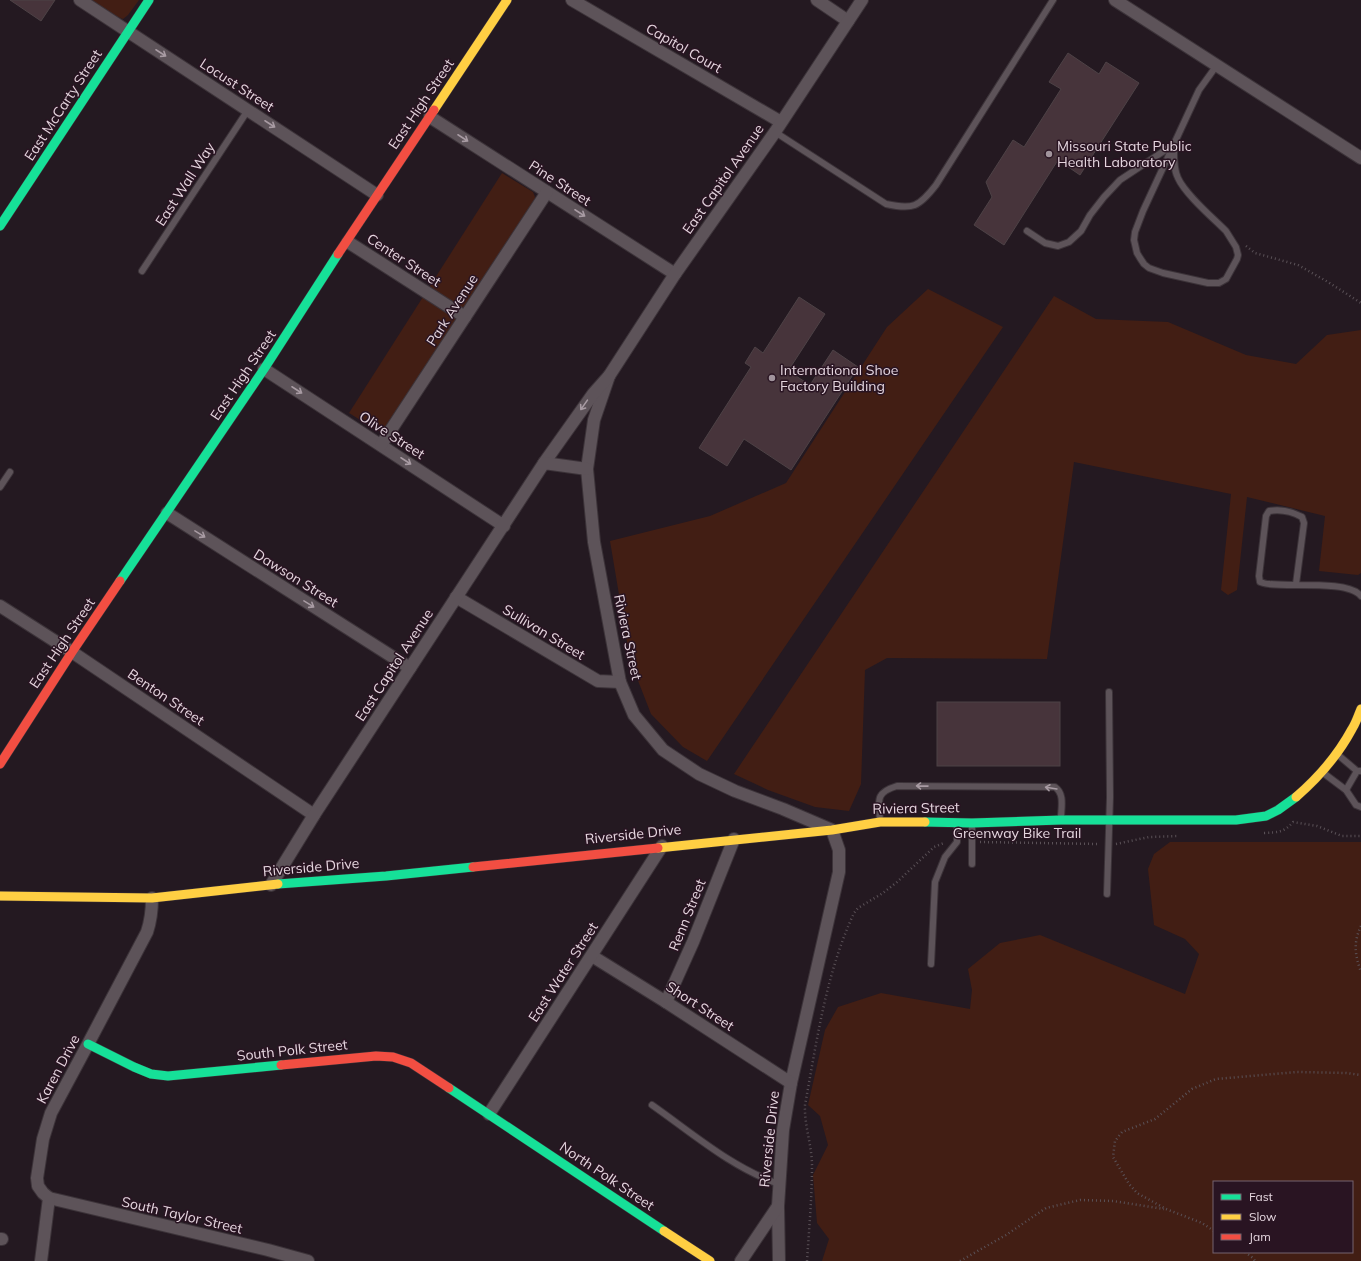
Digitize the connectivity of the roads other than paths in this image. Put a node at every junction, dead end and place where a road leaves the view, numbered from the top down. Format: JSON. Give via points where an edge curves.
{"nodes":[{"id":1,"x":80,"y":0,"type":"edge"},
{"id":2,"x":150,"y":0,"type":"edge"},
{"id":3,"x":507,"y":0,"type":"edge"},
{"id":4,"x":572,"y":0,"type":"edge"},
{"id":5,"x":817,"y":0,"type":"edge"},
{"id":6,"x":862,"y":0,"type":"edge"},
{"id":7,"x":1053,"y":0,"type":"edge"},
{"id":8,"x":1115,"y":0,"type":"edge"},
{"id":9,"x":848,"y":21,"type":"junction"},
{"id":10,"x":129,"y":32,"type":"junction"},
{"id":11,"x":1217,"y":65,"type":"junction"},
{"id":12,"x":248,"y":110,"type":"junction"},
{"id":13,"x":430,"y":117,"type":"junction"},
{"id":14,"x":778,"y":127,"type":"junction"},
{"id":15,"x":1174,"y":144,"type":"junction"},
{"id":16,"x":1361,"y":158,"type":"edge"},
{"id":17,"x":547,"y":192,"type":"junction"},
{"id":18,"x":377,"y":195,"type":"junction"},
{"id":19,"x":0,"y":226,"type":"edge"},
{"id":20,"x":1027,"y":231,"type":"dead end"},
{"id":21,"x":348,"y":242,"type":"junction"},
{"id":22,"x":142,"y":271,"type":"dead end"},
{"id":23,"x":675,"y":274,"type":"junction"},
{"id":24,"x":465,"y":317,"type":"junction"},
{"id":25,"x":264,"y":369,"type":"junction"},
{"id":26,"x":609,"y":376,"type":"junction"},
{"id":27,"x":381,"y":445,"type":"junction"},
{"id":28,"x":544,"y":463,"type":"junction"},
{"id":29,"x":587,"y":469,"type":"junction"},
{"id":30,"x":10,"y":472,"type":"dead end"},
{"id":31,"x":0,"y":487,"type":"edge"},
{"id":32,"x":167,"y":513,"type":"junction"},
{"id":33,"x":504,"y":526,"type":"junction"},
{"id":34,"x":1296,"y":584,"type":"junction"},
{"id":35,"x":1361,"y":596,"type":"edge"},
{"id":36,"x":456,"y":597,"type":"junction"},
{"id":37,"x":0,"y":606,"type":"edge"},
{"id":38,"x":72,"y":652,"type":"junction"},
{"id":39,"x":410,"y":668,"type":"junction"},
{"id":40,"x":620,"y":682,"type":"junction"},
{"id":41,"x":1109,"y":692,"type":"dead end"},
{"id":42,"x":1361,"y":709,"type":"edge"},
{"id":43,"x":1336,"y":754,"type":"junction"},
{"id":44,"x":0,"y":764,"type":"edge"},
{"id":45,"x":1359,"y":771,"type":"edge"},
{"id":46,"x":1322,"y":772,"type":"junction"},
{"id":47,"x":1346,"y":790,"type":"junction"},
{"id":48,"x":1361,"y":807,"type":"edge"},
{"id":49,"x":314,"y":815,"type":"junction"},
{"id":50,"x":1061,"y":820,"type":"junction"},
{"id":51,"x":1109,"y":820,"type":"junction"},
{"id":52,"x":880,"y":822,"type":"junction"},
{"id":53,"x":957,"y":822,"type":"junction"},
{"id":54,"x":972,"y":823,"type":"junction"},
{"id":55,"x":832,"y":830,"type":"junction"},
{"id":56,"x":734,"y":839,"type":"junction"},
{"id":57,"x":662,"y":846,"type":"junction"},
{"id":58,"x":972,"y":864,"type":"dead end"},
{"id":59,"x":272,"y":885,"type":"junction"},
{"id":60,"x":1107,"y":894,"type":"dead end"},
{"id":61,"x":0,"y":896,"type":"edge"},
{"id":62,"x":152,"y":898,"type":"junction"},
{"id":63,"x":592,"y":956,"type":"junction"},
{"id":64,"x":931,"y":964,"type":"dead end"},
{"id":65,"x":666,"y":1002,"type":"junction"},
{"id":66,"x":88,"y":1044,"type":"junction"},
{"id":67,"x":791,"y":1083,"type":"junction"},
{"id":68,"x":652,"y":1105,"type":"dead end"},
{"id":69,"x":489,"y":1114,"type":"junction"},
{"id":70,"x":779,"y":1184,"type":"junction"},
{"id":71,"x":49,"y":1198,"type":"junction"},
{"id":72,"x":778,"y":1206,"type":"junction"},
{"id":73,"x":41,"y":1261,"type":"edge"},
{"id":74,"x":308,"y":1261,"type":"edge"},
{"id":75,"x":710,"y":1261,"type":"edge"},
{"id":76,"x":741,"y":1261,"type":"edge"},
{"id":77,"x":779,"y":1261,"type":"edge"}],
"edges":[{"from":1,"to":10,"type":"street","name":"Locust Street"},
{"from":2,"to":10,"type":"street","name":"East McCarty Street"},
{"from":3,"to":13,"type":"street","name":"East High Street"},
{"from":4,"to":14,"type":"street","name":"Capitol Court"},
{"from":5,"to":9,"type":"street"},
{"from":6,"to":9,"type":"street","name":"East Capitol Avenue"},
{"from":7,"to":14,"type":"lane","via":[[936,185],[928,197],[916,206],[886,204]]},
{"from":8,"to":11,"type":"street"},
{"from":9,"to":14,"type":"street","name":"East Capitol Avenue"},
{"from":10,"to":12,"type":"street","name":"Locust Street","one_way":true},
{"from":10,"to":19,"type":"street","name":"East McCarty Street"},
{"from":11,"to":15,"type":"lane","via":[[1199,90]]},
{"from":11,"to":16,"type":"street"},
{"from":12,"to":18,"type":"street","name":"Locust Street","one_way":true},
{"from":12,"to":22,"type":"lane","name":"East Wall Way"},
{"from":13,"to":17,"type":"street","name":"Pine Street","one_way":true},
{"from":13,"to":18,"type":"street","name":"East High Street"},
{"from":14,"to":23,"type":"street","name":"East Capitol Avenue"},
{"from":15,"to":15,"type":"lane","via":[[1135,232],[1137,253],[1144,264],[1156,271],[1208,283],[1219,283],[1226,279],[1237,259],[1237,251],[1231,237],[1189,194],[1177,177]]},
{"from":15,"to":20,"type":"lane","via":[[1120,180],[1069,242],[1058,246],[1045,243]]},
{"from":17,"to":23,"type":"street","name":"Pine Street","one_way":true},
{"from":17,"to":24,"type":"street","name":"Park Avenue"},
{"from":18,"to":21,"type":"street","name":"East High Street"},
{"from":21,"to":24,"type":"street","name":"Center Street"},
{"from":21,"to":25,"type":"street","name":"East High Street"},
{"from":23,"to":26,"type":"street","name":"East Capitol Avenue"},
{"from":24,"to":27,"type":"street","name":"Park Avenue"},
{"from":25,"to":27,"type":"street","name":"Olive Street","one_way":true},
{"from":25,"to":32,"type":"street","name":"East High Street"},
{"from":26,"to":28,"type":"street","name":"East Capitol Avenue","one_way":true,"via":[[593,394]]},
{"from":26,"to":29,"type":"street","name":"East Capitol Avenue","via":[[594,420]]},
{"from":27,"to":33,"type":"street","name":"Olive Street","one_way":true},
{"from":28,"to":29,"type":"street"},
{"from":28,"to":33,"type":"street","name":"East Capitol Avenue"},
{"from":29,"to":40,"type":"street","name":"Riviera Street","via":[[594,542]]},
{"from":30,"to":31,"type":"lane"},
{"from":32,"to":38,"type":"street","name":"East High Street"},
{"from":32,"to":39,"type":"street","name":"Dawson Street","one_way":true},
{"from":33,"to":36,"type":"street","name":"East Capitol Avenue"},
{"from":34,"to":34,"type":"lane","via":[[1260,582],[1266,516],[1269,511],[1277,509],[1293,512],[1302,517],[1304,523]]},
{"from":34,"to":35,"type":"lane","via":[[1345,587],[1358,592]]},
{"from":36,"to":39,"type":"street","name":"East Capitol Avenue"},
{"from":36,"to":40,"type":"street","name":"Sullivan Street","via":[[598,681]]},
{"from":37,"to":38,"type":"street","name":"Benton Street"},
{"from":38,"to":44,"type":"street","name":"East High Street"},
{"from":38,"to":49,"type":"street","name":"Benton Street"},
{"from":39,"to":49,"type":"street","name":"East Capitol Avenue"},
{"from":40,"to":55,"type":"street","name":"Riviera Street","via":[[634,715],[663,750],[699,774]]},
{"from":41,"to":51,"type":"lane"},
{"from":42,"to":43,"type":"street","name":"Riviera Street"},
{"from":43,"to":45,"type":"lane"},
{"from":43,"to":46,"type":"street","name":"Riviera Street"},
{"from":45,"to":47,"type":"lane"},
{"from":46,"to":47,"type":"lane"},
{"from":46,"to":51,"type":"street","name":"Riviera Street","via":[[1292,801],[1266,816],[1236,820]]},
{"from":47,"to":48,"type":"lane","via":[[1356,805]]},
{"from":49,"to":59,"type":"street","name":"East Capitol Avenue"},
{"from":50,"to":51,"type":"street","name":"Riviera Street"},
{"from":50,"to":52,"type":"lane","one_way":true,"via":[[1062,796],[1060,790],[1055,787],[897,786],[885,789],[879,798]]},
{"from":50,"to":54,"type":"street","name":"Riviera Street"},
{"from":51,"to":60,"type":"lane"},
{"from":52,"to":53,"type":"street","name":"Riviera Street"},
{"from":52,"to":55,"type":"street","name":"Riviera Street"},
{"from":53,"to":54,"type":"street","name":"Riviera Street"},
{"from":53,"to":64,"type":"lane","via":[[957,842],[945,857],[935,882]]},
{"from":54,"to":58,"type":"lane"},
{"from":55,"to":56,"type":"street","name":"Riverside Drive"},
{"from":55,"to":67,"type":"street","name":"Riverside Drive","via":[[839,850],[839,872]]},
{"from":56,"to":57,"type":"street","name":"Riverside Drive"},
{"from":56,"to":65,"type":"street","name":"Renn Street"},
{"from":57,"to":59,"type":"street","name":"Riverside Drive","via":[[386,876]]},
{"from":57,"to":63,"type":"street","name":"East Water Street"},
{"from":59,"to":62,"type":"street","name":"Riverside Drive"},
{"from":61,"to":62,"type":"street","name":"Riverside Drive"},
{"from":62,"to":66,"type":"street","name":"Karen Drive","via":[[151,922],[147,932]]},
{"from":63,"to":65,"type":"street","name":"Short Street"},
{"from":63,"to":69,"type":"street","name":"East Water Street"},
{"from":65,"to":67,"type":"street","name":"Short Street"},
{"from":66,"to":69,"type":"street","name":"South Polk Street","via":[[151,1074],[168,1076],[376,1056],[393,1057],[411,1063]]},
{"from":66,"to":71,"type":"street","name":"Karen Drive","via":[[51,1113],[43,1139],[36,1178],[38,1186]]},
{"from":67,"to":70,"type":"street","name":"Riverside Drive","via":[[783,1130]]},
{"from":68,"to":70,"type":"lane","via":[[722,1155],[762,1178]]},
{"from":69,"to":75,"type":"street","name":"North Polk Street"},
{"from":70,"to":72,"type":"street","name":"Riverside Drive"},
{"from":71,"to":73,"type":"street"},
{"from":71,"to":74,"type":"street","name":"South Taylor Street"},
{"from":72,"to":76,"type":"street"},
{"from":72,"to":77,"type":"street","name":"Riverside Drive"}]}
